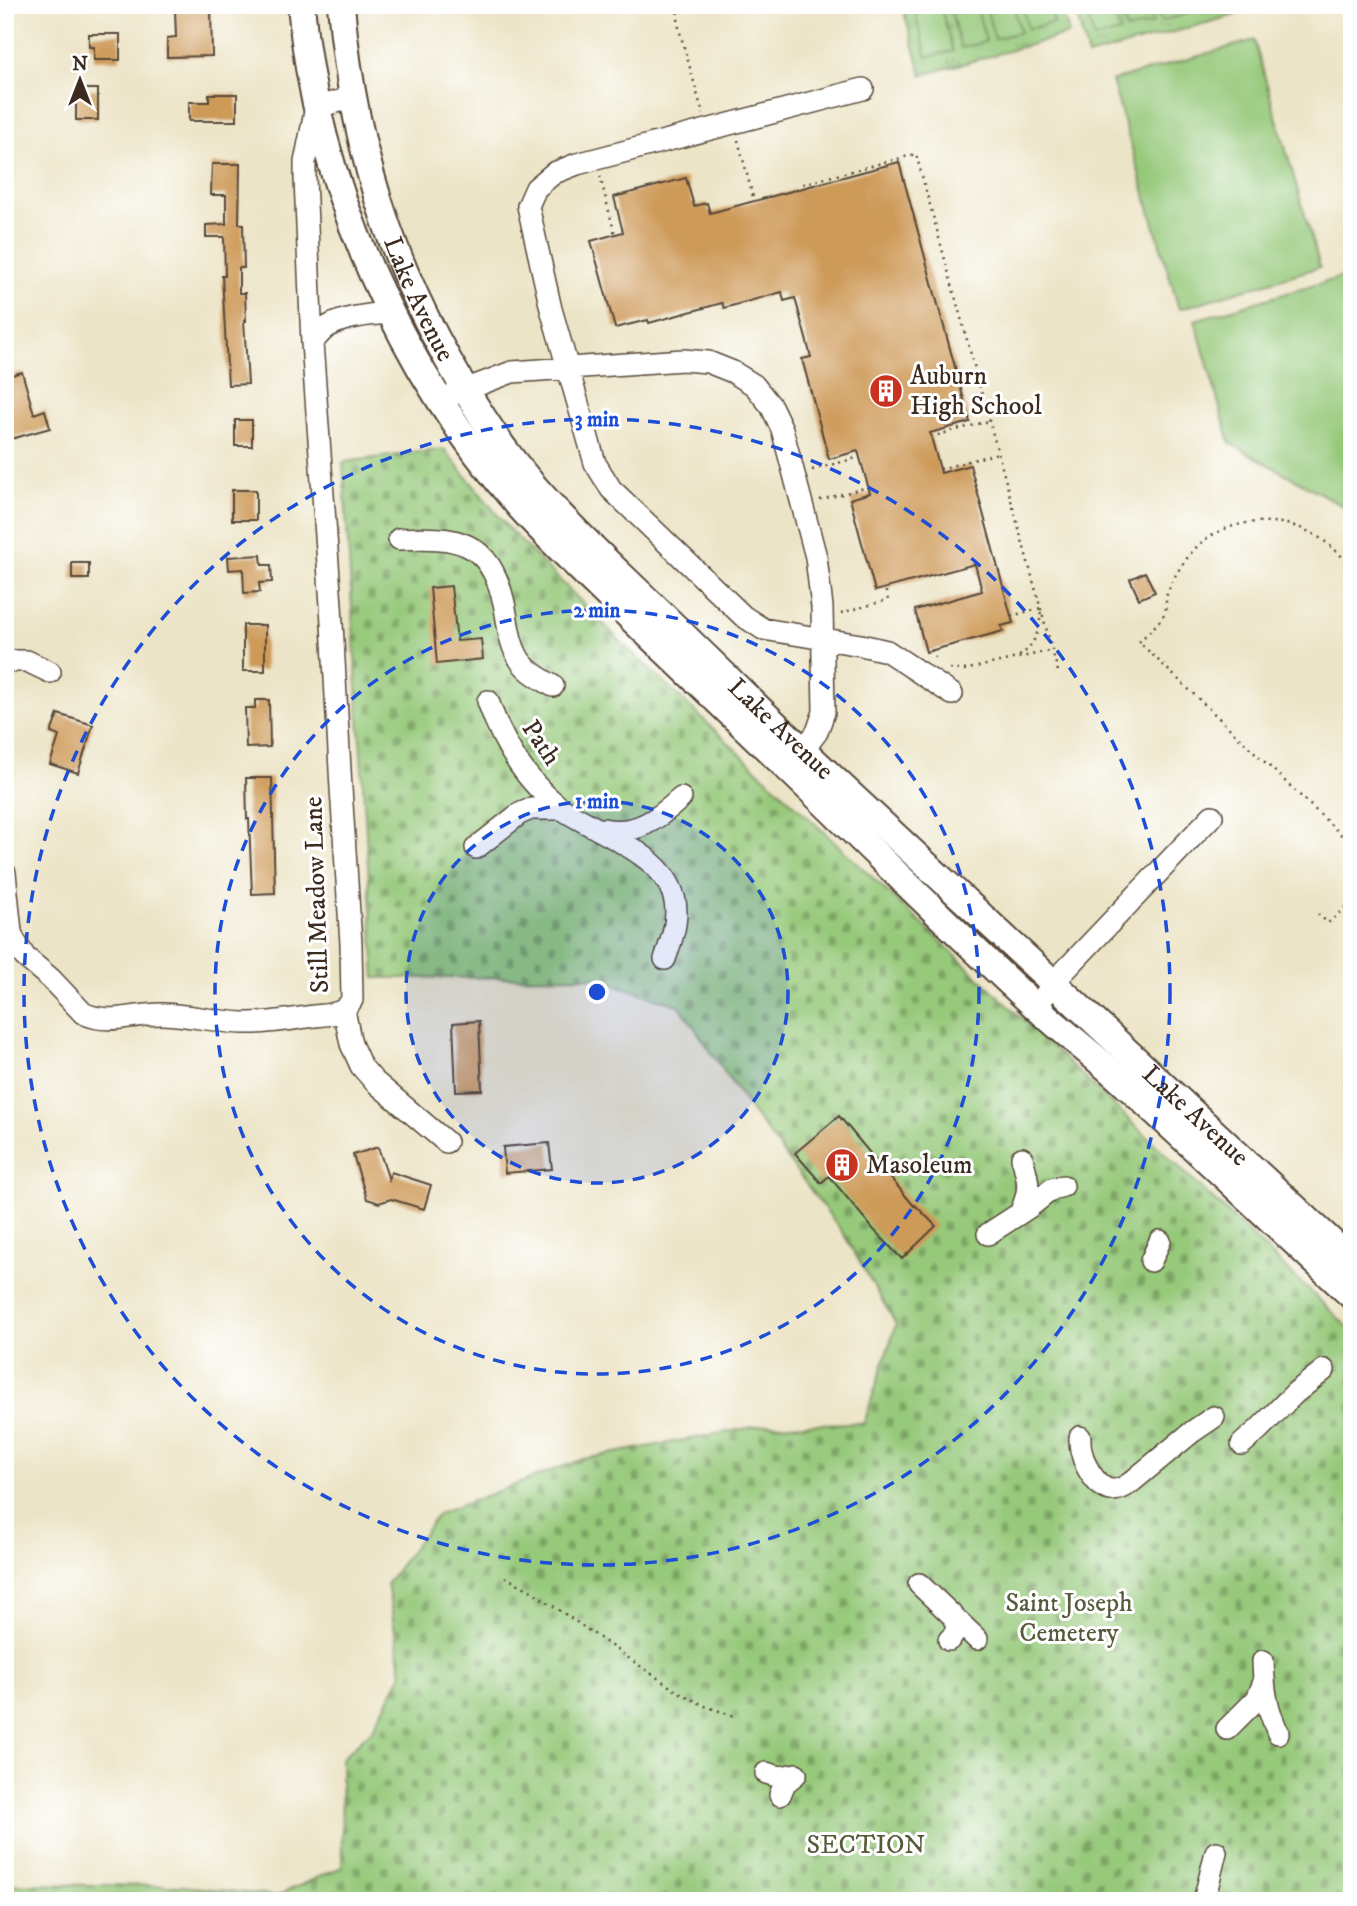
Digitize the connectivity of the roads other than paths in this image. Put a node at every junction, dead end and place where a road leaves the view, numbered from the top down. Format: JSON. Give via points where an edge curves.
{"nodes":[{"id":1,"x":301,"y":5,"type":"edge"},
{"id":2,"x":341,"y":5,"type":"edge"},
{"id":3,"x":863,"y":89,"type":"dead end"},
{"id":4,"x":352,"y":98,"type":"junction"},
{"id":5,"x":316,"y":107,"type":"junction"},
{"id":6,"x":392,"y":313,"type":"junction"},
{"id":7,"x":312,"y":342,"type":"junction"},
{"id":8,"x":568,"y":368,"type":"junction"},
{"id":9,"x":465,"y":390,"type":"junction"},
{"id":10,"x":440,"y":399,"type":"junction"},
{"id":11,"x":399,"y":539,"type":"dead end"},
{"id":12,"x":823,"y":639,"type":"junction"},
{"id":13,"x":5,"y":661,"type":"edge"},
{"id":14,"x":50,"y":672,"type":"dead end"},
{"id":15,"x":553,"y":686,"type":"dead end"},
{"id":16,"x":952,"y":694,"type":"dead end"},
{"id":17,"x":488,"y":701,"type":"dead end"},
{"id":18,"x":796,"y":760,"type":"junction"},
{"id":19,"x":681,"y":798,"type":"dead end"},
{"id":20,"x":561,"y":808,"type":"junction"},
{"id":21,"x":1212,"y":816,"type":"dead end"},
{"id":22,"x":632,"y":839,"type":"junction"},
{"id":23,"x":476,"y":848,"type":"dead end"},
{"id":24,"x":5,"y":873,"type":"edge"},
{"id":25,"x":665,"y":959,"type":"dead end"},
{"id":26,"x":1053,"y":983,"type":"junction"},
{"id":27,"x":1037,"y":1007,"type":"junction"},
{"id":28,"x":344,"y":1010,"type":"junction"},
{"id":29,"x":446,"y":1142,"type":"dead end"},
{"id":30,"x":1022,"y":1158,"type":"dead end"},
{"id":31,"x":1063,"y":1186,"type":"dead end"},
{"id":32,"x":1020,"y":1213,"type":"junction"},
{"id":33,"x":988,"y":1234,"type":"dead end"},
{"id":34,"x":1352,"y":1261,"type":"edge"},
{"id":35,"x":1352,"y":1296,"type":"edge"},
{"id":36,"x":1324,"y":1370,"type":"dead end"},
{"id":37,"x":1214,"y":1417,"type":"dead end"},
{"id":38,"x":1080,"y":1437,"type":"dead end"},
{"id":39,"x":1242,"y":1444,"type":"dead end"},
{"id":40,"x":919,"y":1584,"type":"dead end"},
{"id":41,"x":954,"y":1619,"type":"junction"},
{"id":42,"x":977,"y":1639,"type":"dead end"},
{"id":43,"x":949,"y":1640,"type":"dead end"},
{"id":44,"x":1227,"y":1729,"type":"dead end"},
{"id":45,"x":1278,"y":1732,"type":"dead end"},
{"id":46,"x":766,"y":1773,"type":"dead end"},
{"id":47,"x":780,"y":1796,"type":"dead end"},
{"id":48,"x":1216,"y":1852,"type":"dead end"},
{"id":49,"x":1204,"y":1901,"type":"edge"}],
"edges":[{"from":1,"to":5,"type":"main road","name":"Lake Avenue"},
{"from":2,"to":4,"type":"main road","name":"Lake Avenue"},
{"from":3,"to":8,"type":"street","via":[[595,160],[554,173],[536,188],[528,206]]},
{"from":4,"to":5,"type":"street"},
{"from":4,"to":9,"type":"main road","name":"Lake Avenue","via":[[373,187],[396,252]]},
{"from":5,"to":6,"type":"main road","name":"Lake Avenue","via":[[343,200]]},
{"from":5,"to":7,"type":"street","name":"Lake Avenue","via":[[304,178]]},
{"from":6,"to":7,"type":"street","name":"Lake Avenue","via":[[335,324]]},
{"from":6,"to":10,"type":"main road","name":"Lake Avenue"},
{"from":7,"to":28,"type":"street","name":"Still Meadow Lane","via":[[351,944],[352,1000]]},
{"from":8,"to":9,"type":"street","via":[[512,372]]},
{"from":8,"to":12,"type":"street","via":[[595,463],[611,489],[743,616],[764,629]]},
{"from":8,"to":12,"type":"street","via":[[708,362],[754,386],[782,429],[816,556]]},
{"from":9,"to":10,"type":"street"},
{"from":9,"to":18,"type":"main road","name":"Lake Avenue","via":[[507,453],[547,499]]},
{"from":10,"to":18,"type":"main road","name":"Lake Avenue","via":[[485,464],[559,548]]},
{"from":11,"to":15,"type":"street","via":[[450,539],[477,550],[494,570],[517,657]]},
{"from":12,"to":16,"type":"street","via":[[887,651]]},
{"from":12,"to":18,"type":"street","via":[[824,712],[817,732]]},
{"from":13,"to":14,"type":"street","via":[[27,661]]},
{"from":17,"to":20,"type":"street","name":"Path","via":[[515,760]]},
{"from":18,"to":26,"type":"main road","name":"Lake Avenue"},
{"from":18,"to":27,"type":"main road","name":"Lake Avenue"},
{"from":19,"to":22,"type":"street"},
{"from":20,"to":22,"type":"street","name":"Path","via":[[594,827]]},
{"from":20,"to":23,"type":"street","name":"Path","via":[[531,808]]},
{"from":21,"to":26,"type":"street"},
{"from":22,"to":25,"type":"street","name":"Path","via":[[659,870],[675,898],[674,928]]},
{"from":24,"to":28,"type":"street","name":"Still Meadow Lane","via":[[10,932],[18,948],[89,1016],[118,1019],[161,1014],[246,1024]]},
{"from":26,"to":27,"type":"street"},
{"from":26,"to":34,"type":"main road","name":"Lake Avenue"},
{"from":27,"to":35,"type":"main road","name":"Lake Avenue"},
{"from":28,"to":29,"type":"street","via":[[361,1066]]},
{"from":30,"to":32,"type":"street","via":[[1029,1182]]},
{"from":31,"to":32,"type":"street"},
{"from":32,"to":33,"type":"street"},
{"from":36,"to":39,"type":"street"},
{"from":37,"to":38,"type":"street","via":[[1117,1490],[1102,1486],[1089,1470]]},
{"from":40,"to":41,"type":"street"},
{"from":41,"to":42,"type":"street"},
{"from":41,"to":43,"type":"street","via":[[956,1633]]},
{"from":44,"to":45,"type":"street","via":[[1257,1699],[1264,1671],[1265,1696]]},
{"from":46,"to":47,"type":"street","via":[[780,1777],[796,1774],[785,1783]]},
{"from":48,"to":49,"type":"street"}]}
